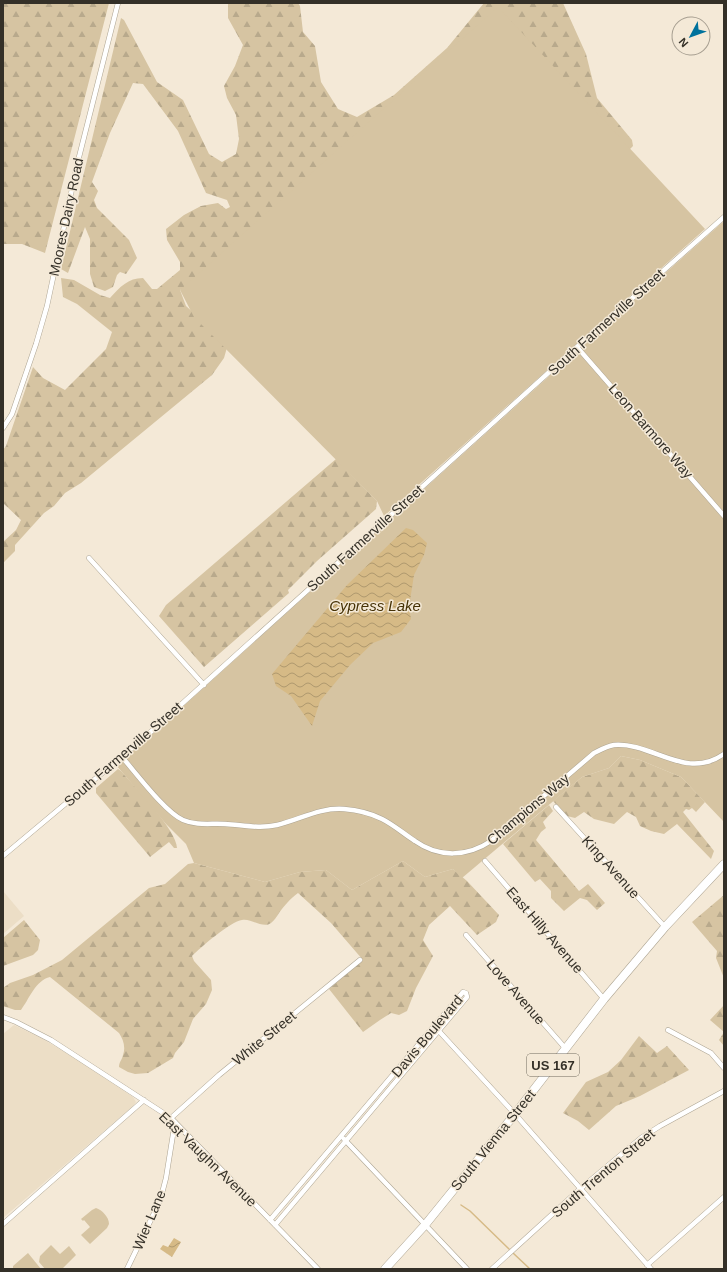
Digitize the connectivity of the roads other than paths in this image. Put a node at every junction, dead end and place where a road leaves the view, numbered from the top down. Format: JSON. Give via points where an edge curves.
{"nodes":[{"id":1,"x":118,"y":3,"type":"edge"},
{"id":2,"x":724,"y":218,"type":"edge"},
{"id":3,"x":577,"y":347,"type":"junction"},
{"id":4,"x":3,"y":428,"type":"edge"},
{"id":5,"x":724,"y":516,"type":"edge"},
{"id":6,"x":89,"y":558,"type":"dead end"},
{"id":7,"x":204,"y":684,"type":"junction"},
{"id":8,"x":724,"y":754,"type":"edge"},
{"id":9,"x":122,"y":756,"type":"junction"},
{"id":10,"x":556,"y":807,"type":"dead end"},
{"id":11,"x":3,"y":856,"type":"edge"},
{"id":12,"x":485,"y":861,"type":"dead end"},
{"id":13,"x":724,"y":864,"type":"edge"},
{"id":14,"x":665,"y":927,"type":"junction"},
{"id":15,"x":466,"y":935,"type":"dead end"},
{"id":16,"x":360,"y":960,"type":"dead end"},
{"id":17,"x":604,"y":999,"type":"junction"},
{"id":18,"x":3,"y":1017,"type":"edge"},
{"id":19,"x":434,"y":1026,"type":"junction"},
{"id":20,"x":668,"y":1030,"type":"dead end"},
{"id":21,"x":438,"y":1031,"type":"junction"},
{"id":22,"x":566,"y":1049,"type":"junction"},
{"id":23,"x":724,"y":1068,"type":"edge"},
{"id":24,"x":724,"y":1091,"type":"edge"},
{"id":25,"x":144,"y":1100,"type":"junction"},
{"id":26,"x":515,"y":1114,"type":"junction"},
{"id":27,"x":171,"y":1118,"type":"junction"},
{"id":28,"x":175,"y":1122,"type":"junction"},
{"id":29,"x":344,"y":1138,"type":"junction"},
{"id":30,"x":580,"y":1189,"type":"junction"},
{"id":31,"x":724,"y":1197,"type":"edge"},
{"id":32,"x":270,"y":1220,"type":"junction"},
{"id":33,"x":3,"y":1224,"type":"edge"},
{"id":34,"x":275,"y":1224,"type":"junction"},
{"id":35,"x":425,"y":1225,"type":"junction"},
{"id":36,"x":649,"y":1267,"type":"edge"},
{"id":37,"x":127,"y":1269,"type":"edge"},
{"id":38,"x":318,"y":1269,"type":"edge"},
{"id":39,"x":385,"y":1269,"type":"edge"},
{"id":40,"x":467,"y":1269,"type":"edge"},
{"id":41,"x":493,"y":1269,"type":"edge"}],
"edges":[{"from":1,"to":4,"type":"street","name":"Moores Dairy Road","via":[[78,161],[47,306],[12,414]]},
{"from":2,"to":3,"type":"street","name":"South Farmerville Street"},
{"from":3,"to":5,"type":"street","name":"Leon Barmore Way"},
{"from":3,"to":7,"type":"street","name":"South Farmerville Street"},
{"from":6,"to":7,"type":"street"},
{"from":7,"to":9,"type":"street","name":"South Farmerville Street"},
{"from":8,"to":9,"type":"street","name":"Champions Way","via":[[708,762],[694,764],[677,762],[628,746],[614,745],[604,748],[594,753],[491,841],[474,850],[450,854],[426,848],[376,816],[344,809],[323,811],[275,826],[244,827],[192,823],[168,809]]},
{"from":9,"to":11,"type":"street","name":"South Farmerville Street"},
{"from":10,"to":14,"type":"street","name":"King Avenue"},
{"from":12,"to":17,"type":"street","name":"East Hilly Avenue"},
{"from":13,"to":14,"type":"highway","name":"South Vienna Street","number":"US 167"},
{"from":14,"to":17,"type":"highway","name":"South Vienna Street","number":"US 167"},
{"from":15,"to":22,"type":"street","name":"Love Avenue"},
{"from":16,"to":27,"type":"street","name":"White Street","via":[[219,1075]]},
{"from":17,"to":22,"type":"highway","name":"South Vienna Street","number":"US 167"},
{"from":18,"to":25,"type":"street","name":"East Vaughn Avenue","via":[[51,1040]]},
{"from":19,"to":21,"type":"street"},
{"from":19,"to":21,"type":"street","name":"Davis Boulevard","via":[[463,992],[466,993],[467,997]]},
{"from":19,"to":29,"type":"street","name":"Davis Boulevard"},
{"from":20,"to":23,"type":"street","via":[[711,1053]]},
{"from":21,"to":26,"type":"street"},
{"from":21,"to":29,"type":"street","name":"Davis Boulevard"},
{"from":22,"to":26,"type":"highway","name":"South Vienna Street","number":"US 167"},
{"from":24,"to":30,"type":"street","name":"South Trenton Street","via":[[641,1138]]},
{"from":25,"to":27,"type":"street","name":"East Vaughn Avenue"},
{"from":25,"to":33,"type":"street"},
{"from":26,"to":30,"type":"street"},
{"from":26,"to":35,"type":"highway","name":"South Vienna Street","number":"US 167"},
{"from":27,"to":28,"type":"street","name":"East Vaughn Avenue"},
{"from":28,"to":32,"type":"street","name":"East Vaughn Avenue"},
{"from":28,"to":37,"type":"street","name":"Wier Lane","via":[[160,1201]]},
{"from":29,"to":32,"type":"street","name":"Davis Boulevard"},
{"from":29,"to":34,"type":"street","name":"Davis Boulevard"},
{"from":29,"to":35,"type":"street"},
{"from":30,"to":36,"type":"street"},
{"from":30,"to":41,"type":"street","name":"South Trenton Street"},
{"from":31,"to":36,"type":"street"},
{"from":32,"to":34,"type":"street","name":"East Vaughn Avenue"},
{"from":34,"to":38,"type":"street","name":"East Vaughn Avenue"},
{"from":35,"to":39,"type":"highway","name":"South Vienna Street","number":"US 167"},
{"from":35,"to":40,"type":"street"}]}
